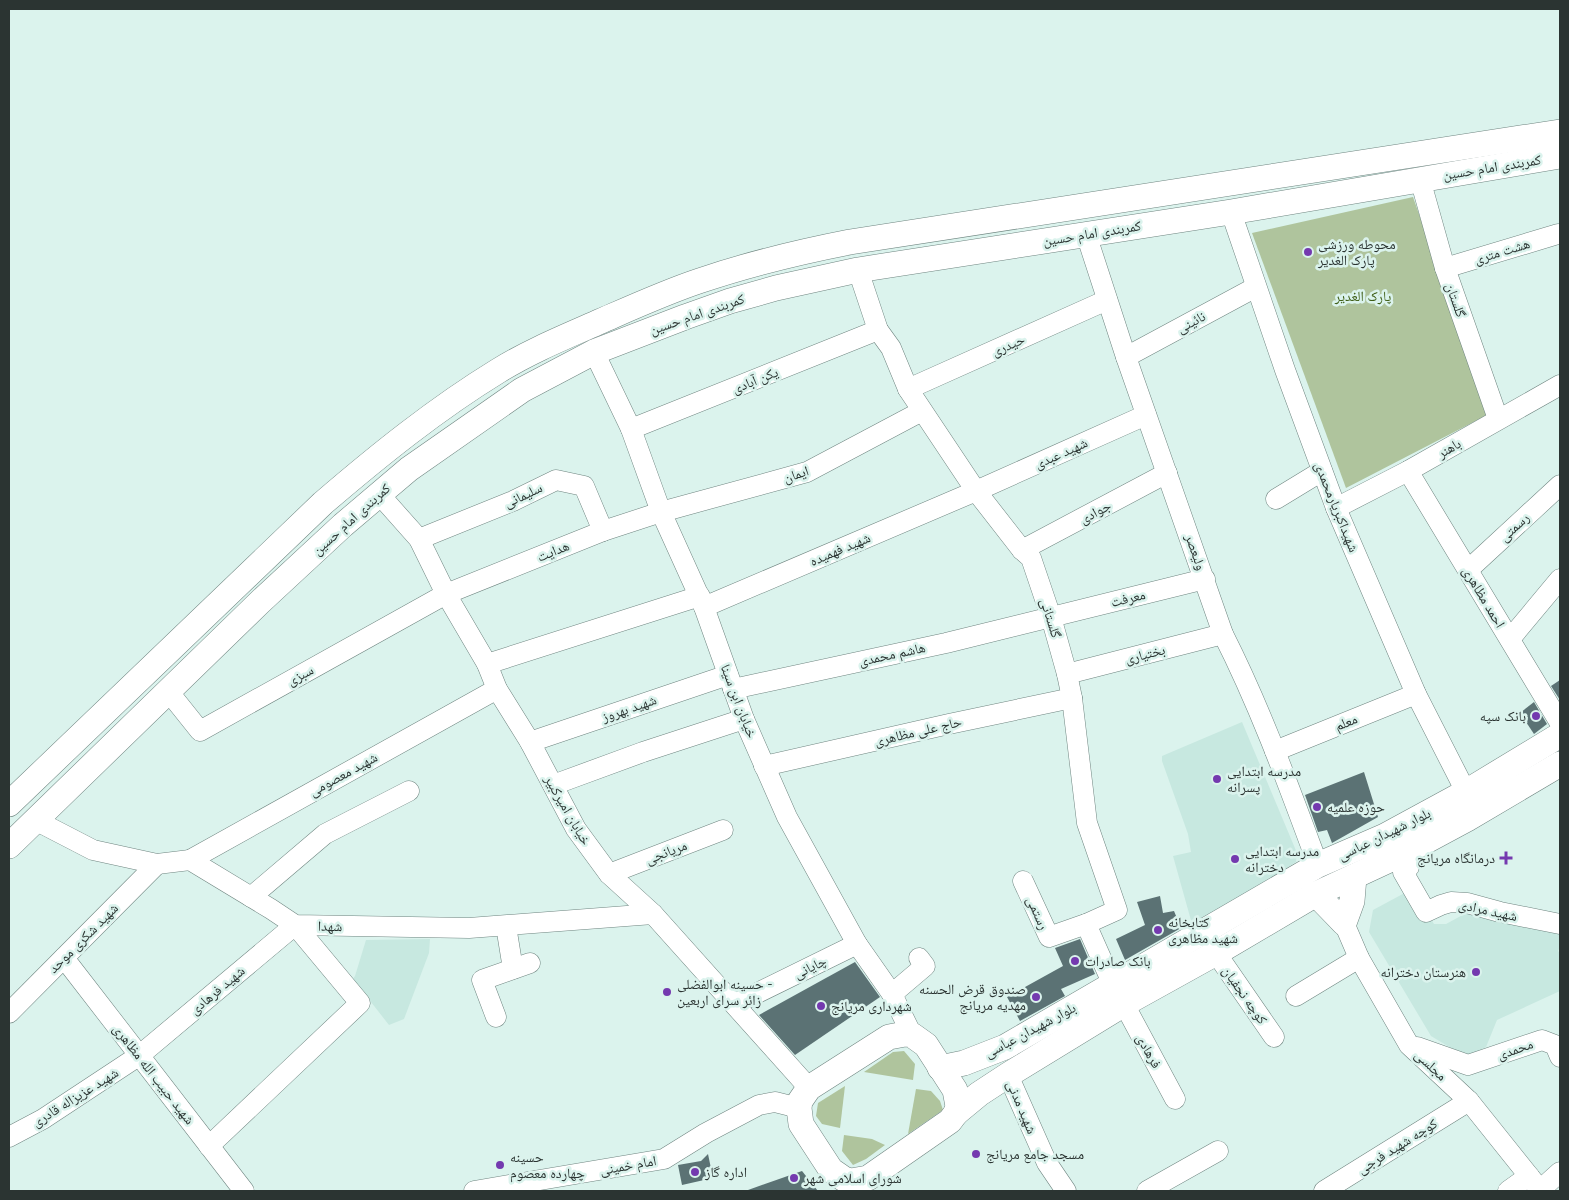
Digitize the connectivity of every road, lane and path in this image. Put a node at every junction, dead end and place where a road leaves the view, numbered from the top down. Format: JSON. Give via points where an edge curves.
{"nodes":[{"id":1,"x":1560,"y":132,"type":"edge"},
{"id":2,"x":1560,"y":156,"type":"edge"},
{"id":3,"x":1420,"y":179,"type":"junction"},
{"id":4,"x":1231,"y":212,"type":"junction"},
{"id":5,"x":1086,"y":234,"type":"junction"},
{"id":6,"x":1558,"y":234,"type":"dead end"},
{"id":7,"x":1445,"y":268,"type":"junction"},
{"id":8,"x":858,"y":270,"type":"junction"},
{"id":9,"x":1256,"y":287,"type":"junction"},
{"id":10,"x":1108,"y":300,"type":"junction"},
{"id":11,"x":584,"y":328,"type":"junction"},
{"id":12,"x":878,"y":330,"type":"junction"},
{"id":13,"x":594,"y":352,"type":"junction"},
{"id":14,"x":1126,"y":357,"type":"junction"},
{"id":15,"x":1560,"y":385,"type":"edge"},
{"id":16,"x":908,"y":389,"type":"junction"},
{"id":17,"x":922,"y":411,"type":"junction"},
{"id":18,"x":1146,"y":415,"type":"junction"},
{"id":19,"x":1498,"y":419,"type":"junction"},
{"id":20,"x":632,"y":429,"type":"junction"},
{"id":21,"x":1322,"y":471,"type":"junction"},
{"id":22,"x":1408,"y":471,"type":"junction"},
{"id":23,"x":1167,"y":473,"type":"junction"},
{"id":24,"x":1560,"y":485,"type":"edge"},
{"id":25,"x":976,"y":491,"type":"junction"},
{"id":26,"x":379,"y":494,"type":"junction"},
{"id":27,"x":1276,"y":499,"type":"dead end"},
{"id":28,"x":1336,"y":508,"type":"junction"},
{"id":29,"x":661,"y":512,"type":"junction"},
{"id":30,"x":603,"y":531,"type":"junction"},
{"id":31,"x":419,"y":540,"type":"junction"},
{"id":32,"x":1022,"y":550,"type":"junction"},
{"id":33,"x":1468,"y":570,"type":"junction"},
{"id":34,"x":1205,"y":579,"type":"junction"},
{"id":35,"x":1560,"y":579,"type":"edge"},
{"id":36,"x":446,"y":594,"type":"junction"},
{"id":37,"x":702,"y":601,"type":"junction"},
{"id":38,"x":1051,"y":617,"type":"junction"},
{"id":39,"x":1224,"y":634,"type":"junction"},
{"id":40,"x":1510,"y":639,"type":"junction"},
{"id":41,"x":487,"y":664,"type":"junction"},
{"id":42,"x":1067,"y":674,"type":"junction"},
{"id":43,"x":731,"y":682,"type":"junction"},
{"id":44,"x":497,"y":689,"type":"junction"},
{"id":45,"x":168,"y":691,"type":"junction"},
{"id":46,"x":1416,"y":694,"type":"junction"},
{"id":47,"x":1072,"y":698,"type":"junction"},
{"id":48,"x":744,"y":719,"type":"junction"},
{"id":49,"x":1560,"y":723,"type":"edge"},
{"id":50,"x":1560,"y":735,"type":"edge"},
{"id":51,"x":530,"y":742,"type":"junction"},
{"id":52,"x":1275,"y":751,"type":"junction"},
{"id":53,"x":1560,"y":764,"type":"edge"},
{"id":54,"x":764,"y":766,"type":"junction"},
{"id":55,"x":554,"y":785,"type":"junction"},
{"id":56,"x":409,"y":791,"type":"dead end"},
{"id":57,"x":1466,"y":792,"type":"junction"},
{"id":58,"x":9,"y":804,"type":"edge"},
{"id":59,"x":35,"y":820,"type":"junction"},
{"id":60,"x":723,"y":830,"type":"dead end"},
{"id":61,"x":9,"y":846,"type":"edge"},
{"id":62,"x":1400,"y":854,"type":"junction"},
{"id":63,"x":190,"y":860,"type":"junction"},
{"id":64,"x":157,"y":864,"type":"junction"},
{"id":65,"x":1318,"y":865,"type":"junction"},
{"id":66,"x":609,"y":874,"type":"junction"},
{"id":67,"x":1354,"y":877,"type":"junction"},
{"id":68,"x":1023,"y":881,"type":"dead end"},
{"id":69,"x":1316,"y":894,"type":"junction"},
{"id":70,"x":251,"y":896,"type":"junction"},
{"id":71,"x":653,"y":914,"type":"junction"},
{"id":72,"x":1344,"y":923,"type":"junction"},
{"id":73,"x":1086,"y":924,"type":"junction"},
{"id":74,"x":1560,"y":924,"type":"edge"},
{"id":75,"x":295,"y":925,"type":"junction"},
{"id":76,"x":506,"y":926,"type":"junction"},
{"id":77,"x":857,"y":944,"type":"junction"},
{"id":78,"x":1216,"y":953,"type":"junction"},
{"id":79,"x":64,"y":958,"type":"junction"},
{"id":80,"x":919,"y":958,"type":"dead end"},
{"id":81,"x":1359,"y":958,"type":"junction"},
{"id":82,"x":892,"y":994,"type":"junction"},
{"id":83,"x":1118,"y":995,"type":"junction"},
{"id":84,"x":1296,"y":996,"type":"dead end"},
{"id":85,"x":735,"y":1004,"type":"junction"},
{"id":86,"x":9,"y":1013,"type":"edge"},
{"id":87,"x":496,"y":1017,"type":"dead end"},
{"id":88,"x":912,"y":1036,"type":"junction"},
{"id":89,"x":1274,"y":1037,"type":"dead end"},
{"id":90,"x":1409,"y":1044,"type":"junction"},
{"id":91,"x":140,"y":1056,"type":"junction"},
{"id":92,"x":1560,"y":1057,"type":"edge"},
{"id":93,"x":940,"y":1068,"type":"junction"},
{"id":94,"x":1008,"y":1074,"type":"junction"},
{"id":95,"x":804,"y":1098,"type":"junction"},
{"id":96,"x":1175,"y":1099,"type":"dead end"},
{"id":97,"x":1469,"y":1101,"type":"junction"},
{"id":98,"x":956,"y":1113,"type":"junction"},
{"id":99,"x":9,"y":1137,"type":"edge"},
{"id":100,"x":209,"y":1146,"type":"junction"},
{"id":101,"x":1218,"y":1152,"type":"dead end"},
{"id":102,"x":1560,"y":1172,"type":"edge"},
{"id":103,"x":847,"y":1185,"type":"edge"},
{"id":104,"x":1537,"y":1186,"type":"edge"},
{"id":105,"x":244,"y":1191,"type":"edge"},
{"id":106,"x":474,"y":1191,"type":"edge"},
{"id":107,"x":1066,"y":1191,"type":"edge"},
{"id":108,"x":1148,"y":1191,"type":"edge"},
{"id":109,"x":1324,"y":1191,"type":"edge"},
{"id":110,"x":1508,"y":1191,"type":"edge"}],
"edges":[{"from":1,"to":11,"type":"main road","name":"کمربندی امام حسین","via":[[850,242],[698,281]]},
{"from":2,"to":3,"type":"main road","name":"کمربندی امام حسین"},
{"from":3,"to":4,"type":"main road","name":"کمربندی امام حسین"},
{"from":3,"to":7,"type":"street","name":"گلستان"},
{"from":4,"to":5,"type":"main road","name":"کمربندی امام حسین"},
{"from":4,"to":9,"type":"street","name":"شهیداکبریارمحمدی"},
{"from":5,"to":8,"type":"main road","name":"کمربندی امام حسین"},
{"from":5,"to":10,"type":"street","name":"ولیعصر"},
{"from":6,"to":7,"type":"street","name":"هشت متری"},
{"from":7,"to":19,"type":"street","name":"گلستان"},
{"from":8,"to":12,"type":"street","name":"گلستانی"},
{"from":8,"to":13,"type":"main road","name":"کمربندی امام حسین","via":[[730,301]]},
{"from":9,"to":14,"type":"street","name":"نائینی"},
{"from":9,"to":21,"type":"street","name":"شهیداکبریارمحمدی"},
{"from":10,"to":14,"type":"street","name":"ولیعصر"},
{"from":10,"to":16,"type":"street","name":"حیدری"},
{"from":11,"to":13,"type":"main road"},
{"from":11,"to":58,"type":"main road","name":"کمربندی امام حسین","via":[[500,369],[437,410],[358,473]]},
{"from":12,"to":16,"type":"street","name":"گلستانی","via":[[891,348]]},
{"from":12,"to":20,"type":"street","name":"یکن آبادی"},
{"from":13,"to":20,"type":"street","name":"خیابان ابن سینا"},
{"from":13,"to":26,"type":"main road","name":"کمربندی امام حسین","via":[[522,390],[409,469]]},
{"from":14,"to":18,"type":"street","name":"ولیعصر"},
{"from":15,"to":19,"type":"street","name":"باهنر"},
{"from":16,"to":17,"type":"street","name":"گلستانی"},
{"from":17,"to":25,"type":"street","name":"گلستانی"},
{"from":17,"to":29,"type":"street","name":"ایمان","via":[[807,472]]},
{"from":18,"to":23,"type":"street","name":"ولیعصر"},
{"from":18,"to":25,"type":"street","name":"شهید عبدی"},
{"from":19,"to":22,"type":"street","name":"باهنر"},
{"from":20,"to":29,"type":"street","name":"خیابان ابن سینا"},
{"from":21,"to":27,"type":"street"},
{"from":21,"to":28,"type":"street","name":"شهیداکبریارمحمدی"},
{"from":22,"to":28,"type":"street","name":"باهنر"},
{"from":22,"to":33,"type":"street","name":"احمد مظاهری"},
{"from":23,"to":32,"type":"street","name":"جوادی"},
{"from":23,"to":34,"type":"street","name":"ولیعصر"},
{"from":24,"to":33,"type":"street","name":"رسمتی"},
{"from":25,"to":32,"type":"street","name":"گلستانی"},
{"from":25,"to":37,"type":"street","name":"شهید فهمیده"},
{"from":26,"to":31,"type":"street","name":"خیابان امیرکبیر"},
{"from":26,"to":45,"type":"main road","name":"کمربندی امام حسین","via":[[260,601]]},
{"from":28,"to":46,"type":"street","name":"شهیداکبریارمحمدی"},
{"from":29,"to":30,"type":"street","name":"هدایت"},
{"from":29,"to":37,"type":"street","name":"خیابان ابن سینا"},
{"from":30,"to":31,"type":"street","name":"سلیمانی","via":[[584,486],[556,480]]},
{"from":30,"to":36,"type":"street","name":"هدایت"},
{"from":31,"to":36,"type":"street","name":"خیابان امیرکبیر"},
{"from":32,"to":38,"type":"street","name":"گلستانی","via":[[1031,558]]},
{"from":33,"to":40,"type":"street","name":"احمد مظاهری"},
{"from":34,"to":38,"type":"street","name":"معرفت"},
{"from":34,"to":39,"type":"street","name":"ولیعصر"},
{"from":35,"to":40,"type":"street"},
{"from":36,"to":41,"type":"street","name":"خیابان امیرکبیر"},
{"from":36,"to":45,"type":"street","name":"سبزی","via":[[200,731]]},
{"from":37,"to":41,"type":"street","name":"شهید فهمیده"},
{"from":37,"to":43,"type":"street","name":"خیابان ابن سینا"},
{"from":38,"to":42,"type":"street","name":"گلستانی"},
{"from":38,"to":43,"type":"street","name":"هاشم محمدی","via":[[946,642]]},
{"from":39,"to":42,"type":"street","name":"بختیاری"},
{"from":39,"to":52,"type":"street","name":"ولیعصر"},
{"from":40,"to":49,"type":"street","name":"احمد مظاهری"},
{"from":41,"to":44,"type":"street","name":"خیابان امیرکبیر"},
{"from":42,"to":47,"type":"street","name":"گلستانی"},
{"from":43,"to":48,"type":"street","name":"خیابان ابن سینا"},
{"from":43,"to":51,"type":"street","name":"شهید بهروز"},
{"from":44,"to":51,"type":"street","name":"خیابان امیرکبیر"},
{"from":44,"to":63,"type":"street","name":"شهید معصومی"},
{"from":45,"to":59,"type":"main road","name":"کمربندی امام حسین"},
{"from":46,"to":52,"type":"street","name":"معلم"},
{"from":46,"to":57,"type":"street","name":"شهیداکبریارمحمدی"},
{"from":47,"to":54,"type":"street","name":"حاج علی مظاهری"},
{"from":47,"to":73,"type":"street","name":"گلستانی","via":[[1087,824],[1117,910]]},
{"from":48,"to":54,"type":"street","name":"خیابان ابن سینا"},
{"from":48,"to":55,"type":"street"},
{"from":50,"to":57,"type":"main road","name":"بلوار شهیدان عباسی"},
{"from":51,"to":55,"type":"street","name":"خیابان امیرکبیر"},
{"from":52,"to":65,"type":"street","name":"ولیعصر"},
{"from":53,"to":62,"type":"main road","name":"بلوار شهیدان عباسی","via":[[1487,808]]},
{"from":54,"to":77,"type":"street","name":"خیابان ابن سینا","via":[[787,817]]},
{"from":55,"to":66,"type":"street","name":"خیابان امیرکبیر","via":[[576,829]]},
{"from":56,"to":70,"type":"street","via":[[325,834]]},
{"from":57,"to":65,"type":"main road","name":"بلوار شهیدان عباسی","via":[[1385,836]]},
{"from":59,"to":61,"type":"main road","name":"کمربندی امام حسین"},
{"from":59,"to":64,"type":"street","via":[[93,850]]},
{"from":60,"to":66,"type":"street","name":"مریانجی"},
{"from":62,"to":67,"type":"main road","name":"بلوار شهیدان عباسی"},
{"from":62,"to":74,"type":"street","name":"شهید مرادی","via":[[1409,867],[1403,872],[1426,912],[1451,902],[1467,903]]},
{"from":63,"to":64,"type":"street"},
{"from":63,"to":70,"type":"street"},
{"from":64,"to":79,"type":"street","name":"شهید شکری موحد"},
{"from":65,"to":83,"type":"main road","name":"بلوار شهیدان عباسی"},
{"from":66,"to":71,"type":"street","name":"خیابان امیرکبیر"},
{"from":67,"to":69,"type":"main road","name":"بلوار شهیدان عباسی"},
{"from":67,"to":72,"type":"main road","via":[[1352,901]]},
{"from":68,"to":73,"type":"street","name":"رستمی","via":[[1049,937]]},
{"from":69,"to":72,"type":"main road"},
{"from":69,"to":78,"type":"main road","name":"بلوار شهیدان عباسی"},
{"from":70,"to":75,"type":"street"},
{"from":71,"to":76,"type":"street","name":"شهدا"},
{"from":71,"to":85,"type":"street","name":"خیابان امیرکبیر"},
{"from":72,"to":81,"type":"street","name":"مجلسی"},
{"from":73,"to":83,"type":"street"},
{"from":75,"to":76,"type":"street","name":"شهدا"},
{"from":75,"to":91,"type":"street","name":"شهید فرهادی"},
{"from":75,"to":100,"type":"street","via":[[360,1004]]},
{"from":76,"to":87,"type":"street","via":[[522,966],[482,980]]},
{"from":77,"to":82,"type":"street","name":"خیابان ابن سینا"},
{"from":77,"to":85,"type":"street","name":"چایانی"},
{"from":78,"to":83,"type":"main road","name":"بلوار شهیدان عباسی"},
{"from":78,"to":89,"type":"street","name":"کوچه نجفیان"},
{"from":79,"to":86,"type":"street","name":"شهید شکری موحد"},
{"from":79,"to":91,"type":"street","name":"شهید حبیب الله مظاهری"},
{"from":80,"to":82,"type":"street","via":[[925,966]]},
{"from":81,"to":84,"type":"street"},
{"from":81,"to":90,"type":"street","name":"مجلسی"},
{"from":82,"to":88,"type":"street","name":"خیابان ابن سینا"},
{"from":83,"to":93,"type":"main road","name":"بلوار شهیدان عباسی","via":[[1005,1047],[964,1063]]},
{"from":83,"to":94,"type":"main road","name":"بلوار شهیدان عباسی"},
{"from":83,"to":96,"type":"street","name":"فرهادی"},
{"from":85,"to":95,"type":"street","name":"خیابان امیرکبیر"},
{"from":88,"to":93,"type":"main road","via":[[926,1045]]},
{"from":88,"to":95,"type":"main road","via":[[889,1037]]},
{"from":90,"to":92,"type":"street","name":"محمدی","via":[[1468,1065],[1542,1040],[1555,1044]]},
{"from":90,"to":97,"type":"street","name":"مجلسی"},
{"from":91,"to":99,"type":"street","name":"شهید عزیزاله قادری","via":[[43,1119]]},
{"from":91,"to":100,"type":"street","name":"شهید حبیب الله مظاهری"},
{"from":93,"to":98,"type":"main road","via":[[955,1090]]},
{"from":94,"to":98,"type":"main road","name":"بلوار شهیدان عباسی"},
{"from":94,"to":107,"type":"street","name":"شهید مدنی","via":[[1047,1163]]},
{"from":95,"to":103,"type":"main road","via":[[801,1124],[831,1170]]},
{"from":95,"to":106,"type":"street","name":"امام خمینی","via":[[759,1105],[664,1159]]},
{"from":97,"to":104,"type":"street","name":"مجلسی"},
{"from":97,"to":109,"type":"street","name":"کوچه شهید فرجی"},
{"from":98,"to":103,"type":"main road","via":[[950,1122],[868,1178],[851,1180]]},
{"from":100,"to":105,"type":"street","name":"شهید حبیب الله مظاهری"},
{"from":101,"to":108,"type":"street"},
{"from":102,"to":104,"type":"street"},
{"from":104,"to":110,"type":"street"}]}
